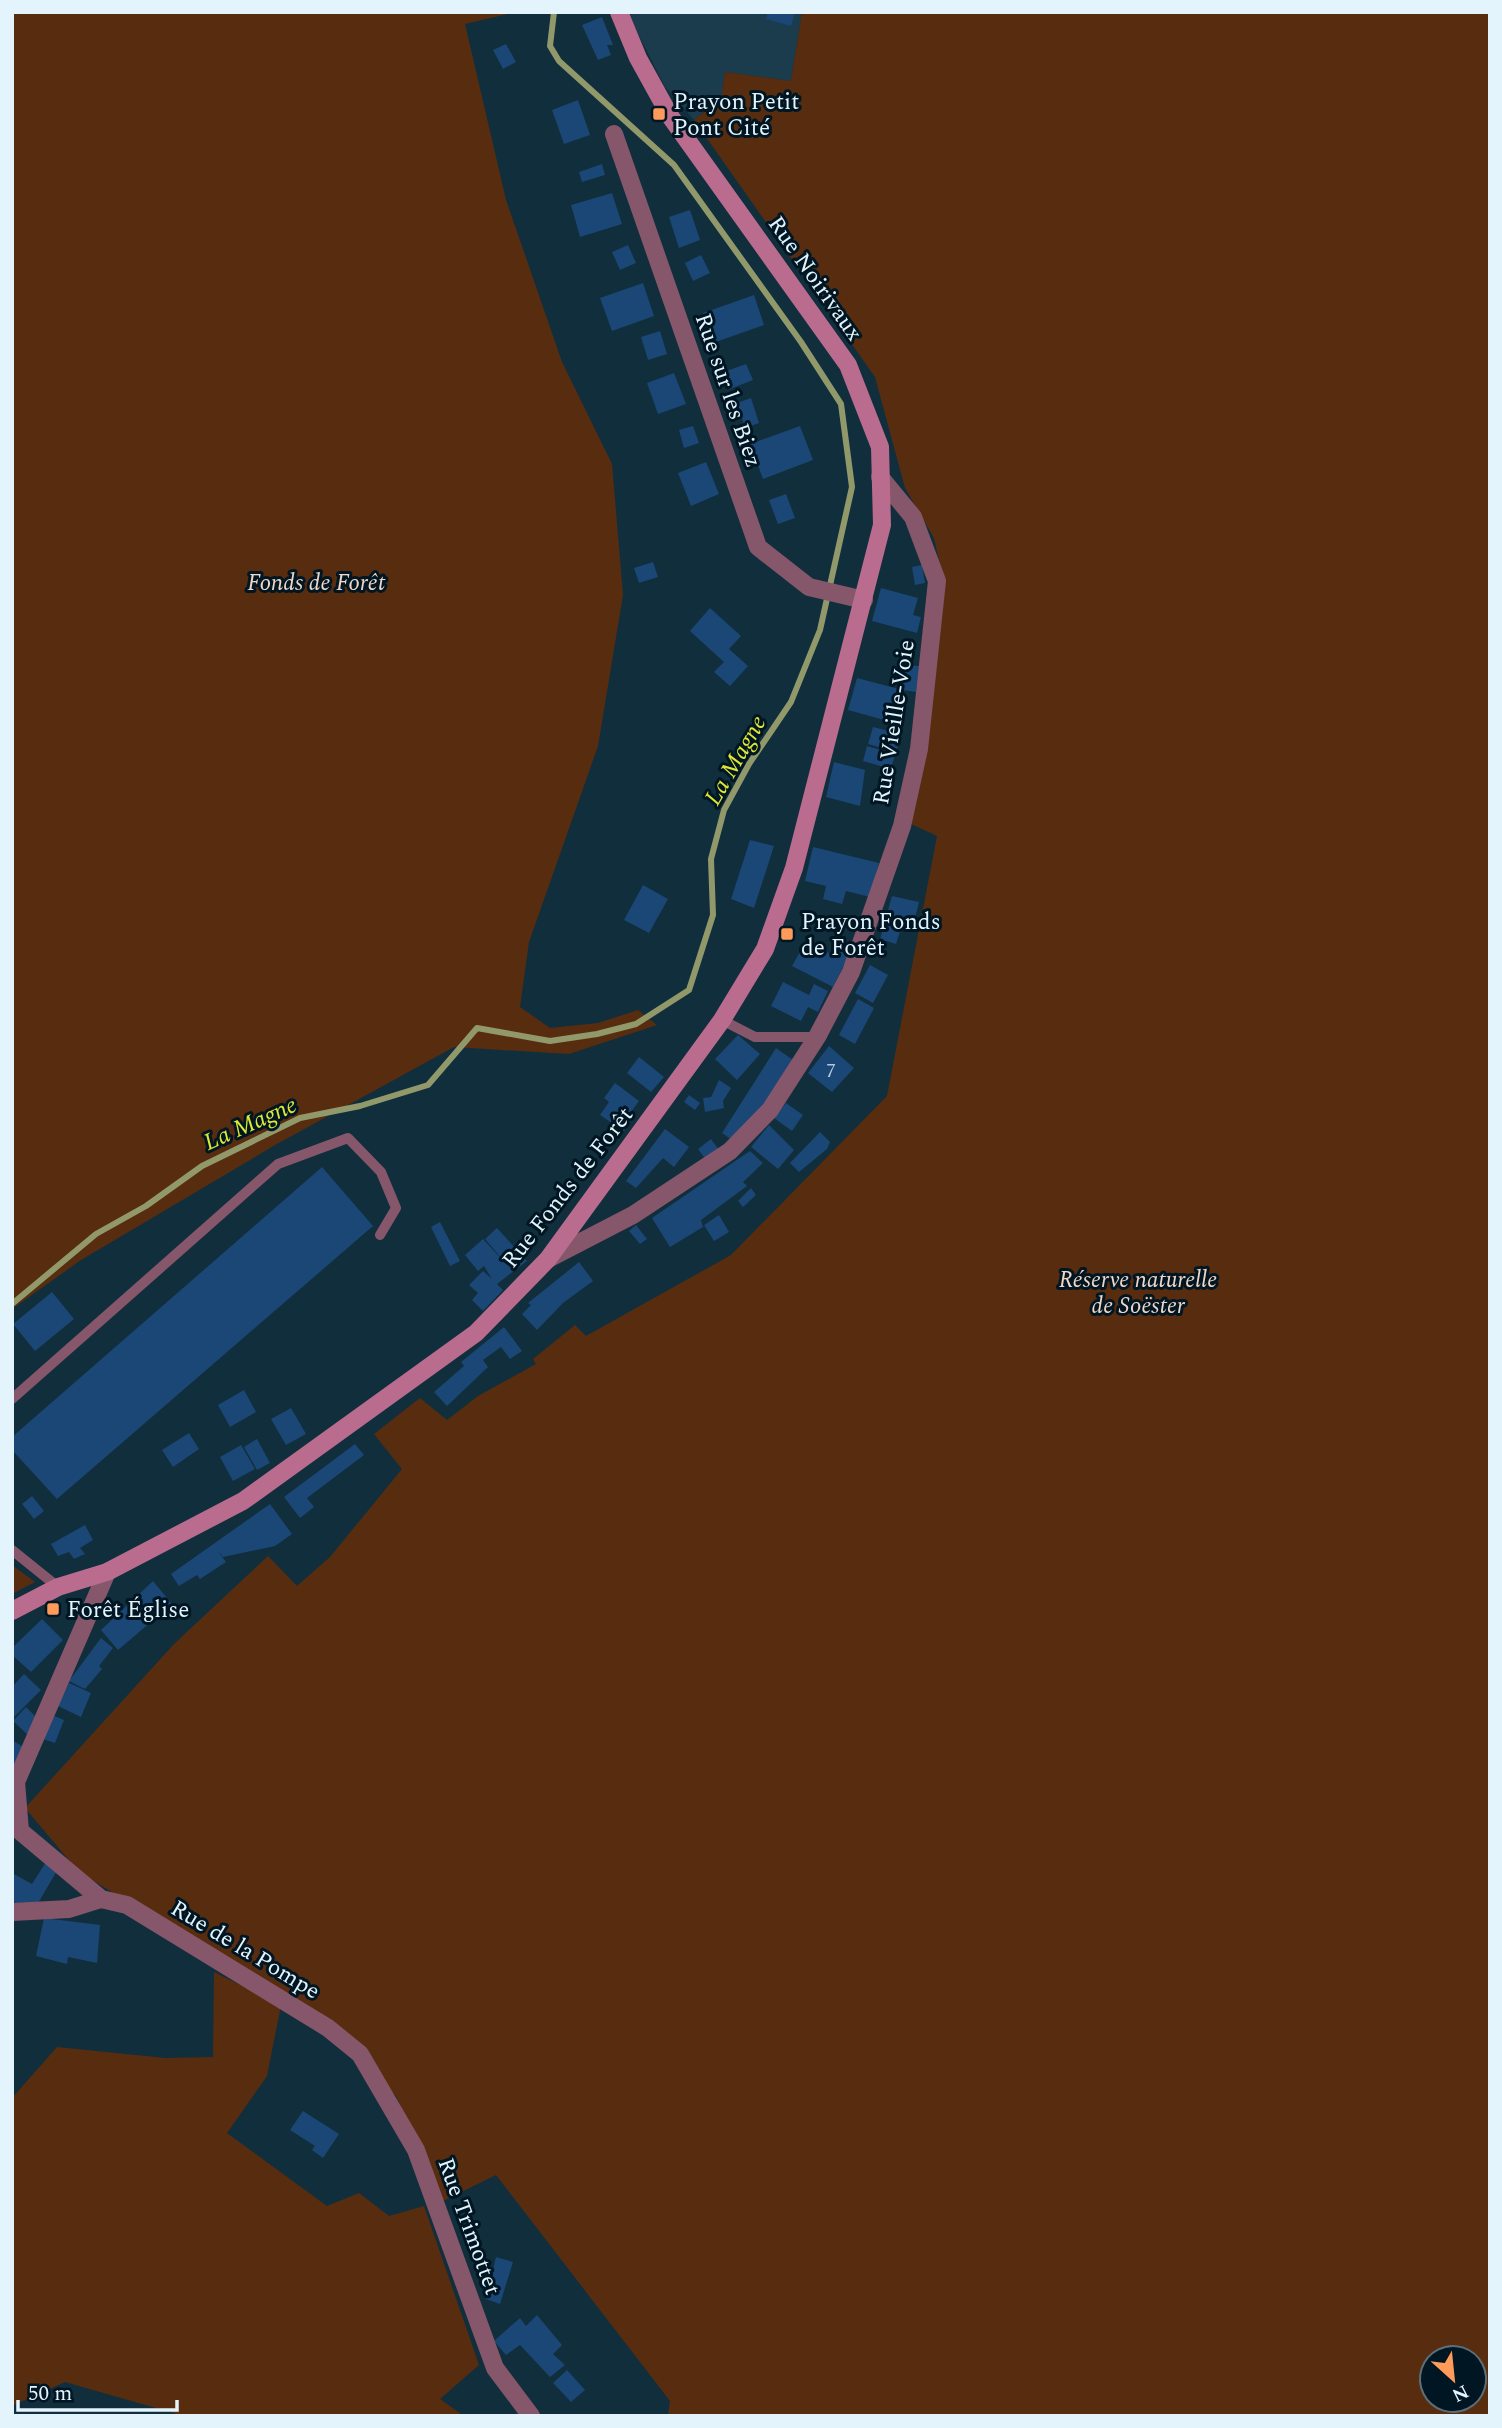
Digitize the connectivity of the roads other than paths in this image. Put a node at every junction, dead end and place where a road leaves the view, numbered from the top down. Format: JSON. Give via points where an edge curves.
{"nodes":[{"id":1,"x":619,"y":12,"type":"edge"},
{"id":2,"x":614,"y":134,"type":"dead end"},
{"id":3,"x":880,"y":477,"type":"junction"},
{"id":4,"x":864,"y":600,"type":"junction"},
{"id":5,"x":722,"y":1020,"type":"junction"},
{"id":6,"x":817,"y":1037,"type":"junction"},
{"id":7,"x":380,"y":1235,"type":"dead end"},
{"id":8,"x":548,"y":1259,"type":"junction"},
{"id":9,"x":12,"y":1399,"type":"edge"},
{"id":10,"x":12,"y":1550,"type":"edge"},
{"id":11,"x":107,"y":1572,"type":"junction"},
{"id":12,"x":58,"y":1587,"type":"junction"},
{"id":13,"x":12,"y":1611,"type":"edge"},
{"id":14,"x":101,"y":1899,"type":"junction"},
{"id":15,"x":14,"y":1912,"type":"edge"},
{"id":16,"x":360,"y":2054,"type":"joint"},
{"id":17,"x":531,"y":2416,"type":"edge"}],
"edges":[{"from":1,"to":3,"type":"main road","name":"Rue Noirivaux","via":[[670,116],[848,365],[880,447]]},
{"from":2,"to":4,"type":"street","name":"Rue sur les Biez","via":[[758,547],[809,587]]},
{"from":3,"to":4,"type":"main road","name":"Rue Noirivaux","via":[[882,525]]},
{"from":3,"to":6,"type":"street","name":"Rue Vieille-Voie","via":[[913,517],[937,582],[930,657],[919,749],[902,826],[851,972]]},
{"from":4,"to":5,"type":"main road","name":"Rue Fonds de Forêt","via":[[794,868],[765,949]]},
{"from":5,"to":6,"type":"lane","via":[[755,1037]]},
{"from":5,"to":8,"type":"main road","name":"Rue Fonds de Forêt"},
{"from":6,"to":8,"type":"street","name":"Rue Vieille-Voie","via":[[770,1110],[730,1151],[633,1215]]},
{"from":7,"to":9,"type":"lane","via":[[396,1208],[381,1172],[348,1138],[278,1164]]},
{"from":8,"to":11,"type":"main road","name":"Rue Fonds de Forêt","via":[[476,1334],[398,1391],[243,1501]]},
{"from":10,"to":12,"type":"lane"},
{"from":11,"to":12,"type":"main road","name":"Rue Fonds de Forêt"},
{"from":11,"to":14,"type":"street","name":"Rue de la Pompe","via":[[16,1782],[20,1831]]},
{"from":12,"to":13,"type":"main road","name":"Rue Fonds de Forêt"},
{"from":14,"to":15,"type":"street","via":[[69,1909]]},
{"from":14,"to":16,"type":"street","name":"Rue de la Pompe","via":[[127,1905],[328,2028]]},
{"from":16,"to":17,"type":"street","name":"Rue Trimottet","via":[[416,2150],[495,2368]]}]}
